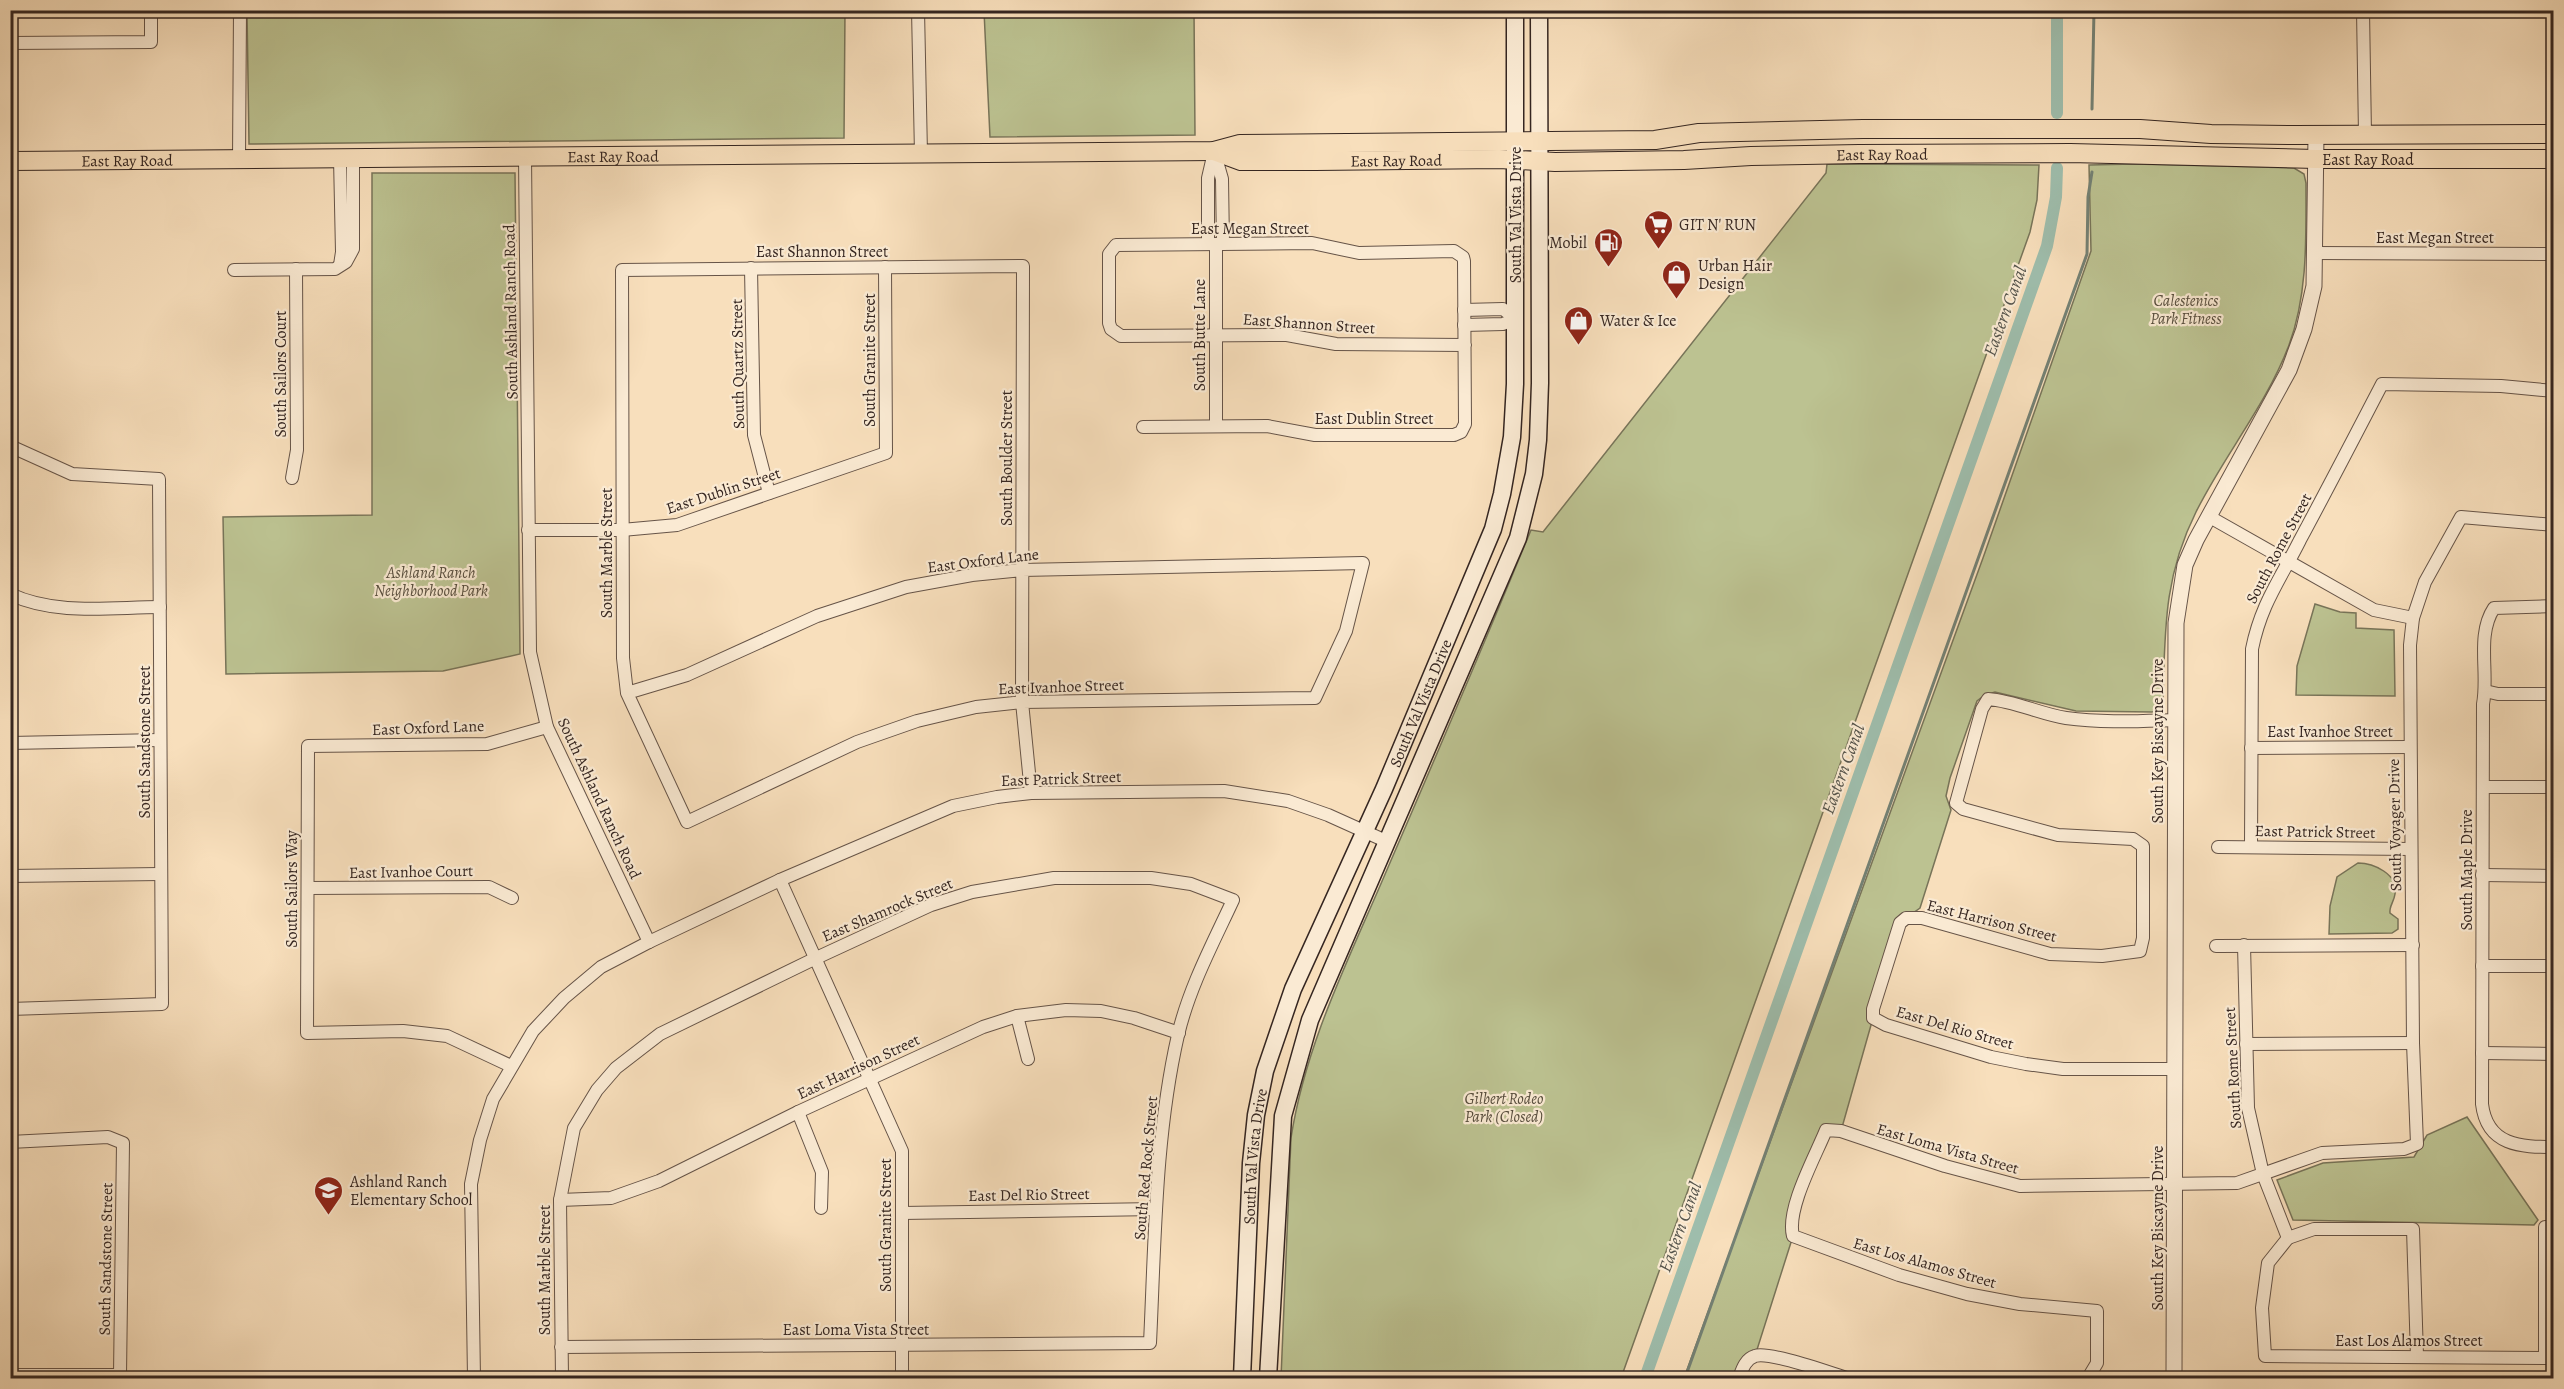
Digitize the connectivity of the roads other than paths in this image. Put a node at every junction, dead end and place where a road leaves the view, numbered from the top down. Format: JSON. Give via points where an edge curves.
{"nodes":[{"id":1,"x":151,"y":10,"type":"edge"},
{"id":2,"x":240,"y":10,"type":"edge"},
{"id":3,"x":918,"y":10,"type":"edge"},
{"id":4,"x":1515,"y":10,"type":"edge"},
{"id":5,"x":1539,"y":10,"type":"edge"},
{"id":6,"x":2363,"y":10,"type":"edge"},
{"id":7,"x":10,"y":43,"type":"edge"},
{"id":8,"x":1863,"y":129,"type":"junction"},
{"id":9,"x":2553,"y":134,"type":"edge"},
{"id":10,"x":2316,"y":135,"type":"junction"},
{"id":11,"x":2364,"y":135,"type":"junction"},
{"id":12,"x":1539,"y":141,"type":"junction"},
{"id":13,"x":2553,"y":147,"type":"edge"},
{"id":14,"x":1214,"y":151,"type":"junction"},
{"id":15,"x":1515,"y":151,"type":"junction"},
{"id":16,"x":921,"y":154,"type":"junction"},
{"id":17,"x":1786,"y":156,"type":"junction"},
{"id":18,"x":525,"y":157,"type":"junction"},
{"id":19,"x":347,"y":158,"type":"junction"},
{"id":20,"x":239,"y":159,"type":"junction"},
{"id":21,"x":2316,"y":159,"type":"junction"},
{"id":22,"x":2508,"y":159,"type":"junction"},
{"id":23,"x":2553,"y":159,"type":"edge"},
{"id":24,"x":10,"y":161,"type":"edge"},
{"id":25,"x":1539,"y":161,"type":"junction"},
{"id":26,"x":1216,"y":244,"type":"junction"},
{"id":27,"x":2315,"y":253,"type":"junction"},
{"id":28,"x":2553,"y":254,"type":"edge"},
{"id":29,"x":1023,"y":266,"type":"joint"},
{"id":30,"x":885,"y":267,"type":"junction"},
{"id":31,"x":751,"y":268,"type":"junction"},
{"id":32,"x":296,"y":269,"type":"junction"},
{"id":33,"x":234,"y":270,"type":"dead end"},
{"id":34,"x":622,"y":270,"type":"joint"},
{"id":35,"x":1464,"y":310,"type":"junction"},
{"id":36,"x":1540,"y":318,"type":"junction"},
{"id":37,"x":1515,"y":319,"type":"junction"},
{"id":38,"x":1464,"y":325,"type":"junction"},
{"id":39,"x":1115,"y":333,"type":"joint"},
{"id":40,"x":1216,"y":335,"type":"junction"},
{"id":41,"x":1465,"y":345,"type":"junction"},
{"id":42,"x":2553,"y":391,"type":"edge"},
{"id":43,"x":1216,"y":426,"type":"junction"},
{"id":44,"x":1143,"y":427,"type":"dead end"},
{"id":45,"x":10,"y":446,"type":"edge"},
{"id":46,"x":886,"y":453,"type":"joint"},
{"id":47,"x":292,"y":478,"type":"dead end"},
{"id":48,"x":770,"y":493,"type":"junction"},
{"id":49,"x":2208,"y":516,"type":"junction"},
{"id":50,"x":2553,"y":525,"type":"edge"},
{"id":51,"x":528,"y":530,"type":"junction"},
{"id":52,"x":622,"y":530,"type":"junction"},
{"id":53,"x":2289,"y":561,"type":"junction"},
{"id":54,"x":1022,"y":570,"type":"junction"},
{"id":55,"x":1469,"y":589,"type":"junction"},
{"id":56,"x":10,"y":594,"type":"edge"},
{"id":57,"x":1494,"y":597,"type":"junction"},
{"id":58,"x":2553,"y":606,"type":"edge"},
{"id":59,"x":160,"y":607,"type":"junction"},
{"id":60,"x":2413,"y":618,"type":"junction"},
{"id":61,"x":2486,"y":691,"type":"junction"},
{"id":62,"x":627,"y":693,"type":"junction"},
{"id":63,"x":2553,"y":694,"type":"edge"},
{"id":64,"x":1315,"y":698,"type":"joint"},
{"id":65,"x":1022,"y":702,"type":"junction"},
{"id":66,"x":2175,"y":720,"type":"junction"},
{"id":67,"x":547,"y":727,"type":"junction"},
{"id":68,"x":160,"y":740,"type":"junction"},
{"id":69,"x":10,"y":744,"type":"edge"},
{"id":70,"x":308,"y":746,"type":"joint"},
{"id":71,"x":2409,"y":747,"type":"junction"},
{"id":72,"x":2251,"y":748,"type":"junction"},
{"id":73,"x":2483,"y":787,"type":"junction"},
{"id":74,"x":2553,"y":787,"type":"edge"},
{"id":75,"x":1031,"y":793,"type":"junction"},
{"id":76,"x":687,"y":822,"type":"joint"},
{"id":77,"x":1365,"y":832,"type":"junction"},
{"id":78,"x":1388,"y":843,"type":"junction"},
{"id":79,"x":2218,"y":847,"type":"dead end"},
{"id":80,"x":2251,"y":847,"type":"junction"},
{"id":81,"x":2411,"y":849,"type":"junction"},
{"id":82,"x":160,"y":874,"type":"junction"},
{"id":83,"x":2482,"y":875,"type":"junction"},
{"id":84,"x":10,"y":876,"type":"edge"},
{"id":85,"x":2553,"y":876,"type":"edge"},
{"id":86,"x":780,"y":880,"type":"junction"},
{"id":87,"x":308,"y":888,"type":"junction"},
{"id":88,"x":512,"y":898,"type":"dead end"},
{"id":89,"x":1233,"y":900,"type":"joint"},
{"id":90,"x":648,"y":942,"type":"junction"},
{"id":91,"x":2244,"y":945,"type":"junction"},
{"id":92,"x":2413,"y":945,"type":"junction"},
{"id":93,"x":2216,"y":946,"type":"dead end"},
{"id":94,"x":814,"y":958,"type":"junction"},
{"id":95,"x":2482,"y":966,"type":"junction"},
{"id":96,"x":2553,"y":966,"type":"edge"},
{"id":97,"x":10,"y":1009,"type":"edge"},
{"id":98,"x":1017,"y":1016,"type":"junction"},
{"id":99,"x":1873,"y":1018,"type":"joint"},
{"id":100,"x":1179,"y":1033,"type":"junction"},
{"id":101,"x":2413,"y":1043,"type":"junction"},
{"id":102,"x":2246,"y":1044,"type":"junction"},
{"id":103,"x":2482,"y":1053,"type":"junction"},
{"id":104,"x":2553,"y":1054,"type":"edge"},
{"id":105,"x":1028,"y":1059,"type":"dead end"},
{"id":106,"x":511,"y":1066,"type":"junction"},
{"id":107,"x":616,"y":1068,"type":"joint"},
{"id":108,"x":2174,"y":1069,"type":"junction"},
{"id":109,"x":871,"y":1079,"type":"junction"},
{"id":110,"x":798,"y":1112,"type":"junction"},
{"id":111,"x":10,"y":1142,"type":"edge"},
{"id":112,"x":2417,"y":1144,"type":"joint"},
{"id":113,"x":2553,"y":1147,"type":"edge"},
{"id":114,"x":2263,"y":1174,"type":"junction"},
{"id":115,"x":2175,"y":1184,"type":"junction"},
{"id":116,"x":560,"y":1200,"type":"junction"},
{"id":117,"x":821,"y":1208,"type":"dead end"},
{"id":118,"x":1156,"y":1209,"type":"junction"},
{"id":119,"x":902,"y":1213,"type":"junction"},
{"id":120,"x":1790,"y":1226,"type":"joint"},
{"id":121,"x":2549,"y":1227,"type":"edge"},
{"id":122,"x":2288,"y":1238,"type":"junction"},
{"id":123,"x":1150,"y":1344,"type":"joint"},
{"id":124,"x":902,"y":1345,"type":"junction"},
{"id":125,"x":561,"y":1347,"type":"junction"},
{"id":126,"x":2417,"y":1356,"type":"junction"},
{"id":127,"x":2549,"y":1358,"type":"edge"},
{"id":128,"x":10,"y":1375,"type":"edge"},
{"id":129,"x":474,"y":1378,"type":"edge"},
{"id":130,"x":562,"y":1378,"type":"edge"},
{"id":131,"x":902,"y":1378,"type":"edge"},
{"id":132,"x":1242,"y":1378,"type":"edge"},
{"id":133,"x":1268,"y":1378,"type":"edge"},
{"id":134,"x":1739,"y":1378,"type":"edge"},
{"id":135,"x":1847,"y":1378,"type":"edge"},
{"id":136,"x":2088,"y":1378,"type":"edge"},
{"id":137,"x":2174,"y":1378,"type":"edge"}],
"edges":[{"from":1,"to":7,"type":"street","via":[[150,42]]},
{"from":2,"to":20,"type":"street"},
{"from":3,"to":16,"type":"street"},
{"from":4,"to":15,"type":"main road","name":"South Val Vista Drive"},
{"from":5,"to":12,"type":"main road","name":"South Val Vista Drive"},
{"from":6,"to":11,"type":"street"},
{"from":8,"to":10,"type":"main road","name":"East Ray Road","via":[[2140,129]]},
{"from":8,"to":12,"type":"main road","name":"East Ray Road","via":[[1699,133],[1654,140]]},
{"from":8,"to":17,"type":"main road","via":[[1843,140],[1801,142]]},
{"from":9,"to":11,"type":"main road","name":"East Ray Road"},
{"from":10,"to":11,"type":"main road","name":"East Ray Road"},
{"from":10,"to":21,"type":"street","name":"South Key Biscayne Drive"},
{"from":12,"to":15,"type":"main road","name":"East Ray Road"},
{"from":12,"to":25,"type":"main road","name":"South Val Vista Drive"},
{"from":13,"to":22,"type":"main road","via":[[2526,148]]},
{"from":14,"to":15,"type":"main road","name":"East Ray Road","via":[[1240,144]]},
{"from":14,"to":16,"type":"main road","name":"East Ray Road"},
{"from":14,"to":26,"type":"street","name":"South Butte Lane","via":[[1222,179]]},
{"from":15,"to":25,"type":"main road","name":"East Ray Road"},
{"from":15,"to":37,"type":"main road","name":"South Val Vista Drive"},
{"from":16,"to":18,"type":"main road","name":"East Ray Road"},
{"from":17,"to":21,"type":"main road","name":"East Ray Road","via":[[2070,153]]},
{"from":17,"to":25,"type":"main road","name":"East Ray Road"},
{"from":18,"to":19,"type":"main road","name":"East Ray Road"},
{"from":18,"to":51,"type":"street","name":"South Ashland Ranch Road"},
{"from":19,"to":20,"type":"main road","name":"East Ray Road"},
{"from":19,"to":32,"type":"street","via":[[347,218],[339,267]]},
{"from":20,"to":24,"type":"main road","name":"East Ray Road"},
{"from":21,"to":22,"type":"main road","name":"East Ray Road"},
{"from":21,"to":27,"type":"street","name":"South Key Biscayne Drive"},
{"from":22,"to":23,"type":"main road","name":"East Ray Road"},
{"from":25,"to":36,"type":"main road","name":"South Val Vista Drive"},
{"from":26,"to":35,"type":"street","name":"East Megan Street","via":[[1312,243],[1359,253],[1454,251],[1464,261]]},
{"from":26,"to":39,"type":"street","name":"East Megan Street","via":[[1121,244],[1113,249],[1109,254],[1109,324]]},
{"from":26,"to":40,"type":"street","name":"South Butte Lane"},
{"from":27,"to":28,"type":"street","name":"East Megan Street"},
{"from":27,"to":49,"type":"street","name":"South Key Biscayne Drive","via":[[2310,304],[2293,360]]},
{"from":29,"to":30,"type":"street","name":"East Shannon Street"},
{"from":29,"to":54,"type":"street","name":"South Boulder Street"},
{"from":30,"to":31,"type":"street","name":"East Shannon Street"},
{"from":30,"to":46,"type":"street","name":"South Granite Street"},
{"from":31,"to":34,"type":"street","name":"East Shannon Street"},
{"from":31,"to":48,"type":"street","name":"South Quartz Street","via":[[754,435]]},
{"from":32,"to":33,"type":"street"},
{"from":32,"to":47,"type":"street","name":"South Sailors Court","via":[[297,450]]},
{"from":34,"to":52,"type":"street","name":"South Marble Street"},
{"from":35,"to":37,"type":"street","via":[[1503,309]]},
{"from":35,"to":38,"type":"street"},
{"from":36,"to":37,"type":"main road"},
{"from":36,"to":57,"type":"main road","name":"South Val Vista Drive","via":[[1534,474],[1518,538]]},
{"from":37,"to":38,"type":"street","via":[[1503,324]]},
{"from":37,"to":55,"type":"main road","name":"South Val Vista Drive","via":[[1513,426],[1507,470],[1493,529]]},
{"from":38,"to":41,"type":"street"},
{"from":39,"to":40,"type":"street","name":"East Shannon Street"},
{"from":40,"to":41,"type":"street","name":"East Shannon Street","via":[[1287,335],[1336,344]]},
{"from":40,"to":43,"type":"street","name":"South Butte Lane"},
{"from":41,"to":43,"type":"street","name":"East Dublin Street","via":[[1465,424],[1454,435],[1315,435],[1267,426]]},
{"from":42,"to":53,"type":"street","name":"South Rome Street","via":[[2382,384]]},
{"from":43,"to":44,"type":"street","name":"East Dublin Street"},
{"from":45,"to":59,"type":"street","name":"South Sandstone Street","via":[[72,474],[159,479]]},
{"from":46,"to":48,"type":"street","name":"East Dublin Street"},
{"from":48,"to":52,"type":"street","name":"East Dublin Street","via":[[677,525]]},
{"from":49,"to":53,"type":"street"},
{"from":49,"to":66,"type":"street","name":"South Key Biscayne Drive","via":[[2185,565],[2180,589]]},
{"from":50,"to":60,"type":"street","name":"South Voyager Drive","via":[[2461,517],[2425,582]]},
{"from":51,"to":52,"type":"street","name":"East Dublin Street"},
{"from":51,"to":67,"type":"street","name":"South Ashland Ranch Road","via":[[530,652]]},
{"from":52,"to":62,"type":"street","name":"South Marble Street"},
{"from":53,"to":60,"type":"street","via":[[2374,610]]},
{"from":53,"to":72,"type":"street","name":"South Rome Street","via":[[2265,602],[2256,629],[2252,649]]},
{"from":54,"to":62,"type":"street","name":"East Oxford Lane","via":[[906,587],[817,616],[687,675]]},
{"from":54,"to":64,"type":"street","name":"East Oxford Lane","via":[[1363,563],[1346,631]]},
{"from":54,"to":65,"type":"street","name":"South Boulder Street"},
{"from":55,"to":57,"type":"main road"},
{"from":55,"to":77,"type":"main road","name":"South Val Vista Drive"},
{"from":56,"to":59,"type":"street","via":[[62,608]]},
{"from":57,"to":78,"type":"main road","name":"South Val Vista Drive"},
{"from":58,"to":61,"type":"street","name":"South Maple Drive","via":[[2494,608],[2486,627]]},
{"from":59,"to":68,"type":"street","name":"South Sandstone Street"},
{"from":60,"to":71,"type":"street","name":"South Voyager Drive"},
{"from":61,"to":63,"type":"street"},
{"from":61,"to":73,"type":"street","name":"South Maple Drive"},
{"from":62,"to":76,"type":"street","name":"South Marble Street"},
{"from":64,"to":65,"type":"street","name":"East Ivanhoe Street"},
{"from":65,"to":75,"type":"street","name":"South Boulder Street"},
{"from":65,"to":76,"type":"street","name":"East Ivanhoe Street","via":[[976,707],[917,721],[857,742]]},
{"from":66,"to":99,"type":"street","name":"East Harrison Street","via":[[2064,718],[1989,699],[1982,709],[1956,802],[1963,809],[2058,835],[2133,838],[2143,846],[2140,951],[2102,956],[2050,954],[1922,918],[1906,918],[1900,923]]},
{"from":66,"to":108,"type":"street","name":"South Key Biscayne Drive"},
{"from":67,"to":70,"type":"street","name":"East Oxford Lane","via":[[487,744]]},
{"from":67,"to":90,"type":"street","name":"South Ashland Ranch Road"},
{"from":68,"to":69,"type":"street"},
{"from":68,"to":82,"type":"street","name":"South Sandstone Street"},
{"from":70,"to":87,"type":"street","name":"South Sailors Way"},
{"from":71,"to":72,"type":"street","name":"East Ivanhoe Street"},
{"from":71,"to":81,"type":"street","name":"South Voyager Drive"},
{"from":72,"to":80,"type":"street","name":"South Rome Street"},
{"from":73,"to":74,"type":"street"},
{"from":73,"to":83,"type":"street","name":"South Maple Drive"},
{"from":75,"to":77,"type":"street","name":"East Patrick Street","via":[[1224,791],[1288,801]]},
{"from":75,"to":86,"type":"street","name":"East Patrick Street","via":[[953,806]]},
{"from":77,"to":78,"type":"street","name":"East Patrick Street"},
{"from":77,"to":132,"type":"main road","name":"South Val Vista Drive","via":[[1293,989],[1265,1071],[1251,1162]]},
{"from":78,"to":133,"type":"main road","name":"South Val Vista Drive","via":[[1310,1020],[1283,1116]]},
{"from":79,"to":80,"type":"street","name":"East Patrick Street"},
{"from":80,"to":81,"type":"street","name":"East Patrick Street"},
{"from":81,"to":92,"type":"street","name":"South Voyager Drive"},
{"from":82,"to":84,"type":"street"},
{"from":82,"to":97,"type":"street","name":"South Sandstone Street","via":[[162,1004]]},
{"from":83,"to":85,"type":"street"},
{"from":83,"to":95,"type":"street","name":"South Maple Drive"},
{"from":86,"to":90,"type":"street","name":"East Patrick Street"},
{"from":86,"to":94,"type":"street","name":"South Granite Street"},
{"from":87,"to":88,"type":"street","name":"East Ivanhoe Court","via":[[489,887]]},
{"from":87,"to":106,"type":"street","name":"South Sailors Way","via":[[307,1033],[403,1031],[447,1036]]},
{"from":89,"to":94,"type":"street","name":"East Shamrock Street","via":[[1191,884],[1151,878],[1054,878],[1017,883],[931,905]]},
{"from":89,"to":100,"type":"street","name":"South Red Rock Street","via":[[1201,969]]},
{"from":90,"to":106,"type":"street","via":[[601,967],[564,998],[533,1031]]},
{"from":91,"to":92,"type":"street"},
{"from":91,"to":93,"type":"street"},
{"from":91,"to":102,"type":"street","name":"South Rome Street"},
{"from":92,"to":101,"type":"street","name":"South Voyager Drive"},
{"from":94,"to":107,"type":"street","name":"East Shamrock Street","via":[[660,1034]]},
{"from":94,"to":109,"type":"street","name":"South Granite Street"},
{"from":95,"to":96,"type":"street"},
{"from":95,"to":103,"type":"street","name":"South Maple Drive"},
{"from":98,"to":100,"type":"street","name":"East Harrison Street","via":[[1066,1010],[1101,1011]]},
{"from":98,"to":105,"type":"street"},
{"from":98,"to":109,"type":"street","name":"East Harrison Street","via":[[983,1027]]},
{"from":99,"to":108,"type":"street","name":"East Del Rio Street","via":[[1981,1054],[2026,1064],[2063,1069]]},
{"from":100,"to":118,"type":"street","name":"South Red Rock Street","via":[[1164,1117]]},
{"from":101,"to":102,"type":"street"},
{"from":101,"to":112,"type":"street","name":"South Voyager Drive"},
{"from":102,"to":114,"type":"street","name":"South Rome Street","via":[[2248,1108]]},
{"from":103,"to":104,"type":"street"},
{"from":103,"to":113,"type":"street","name":"South Maple Drive","via":[[2483,1114],[2494,1131],[2511,1144]]},
{"from":106,"to":129,"type":"street","via":[[493,1099],[471,1184]]},
{"from":107,"to":116,"type":"street","name":"South Marble Street","via":[[574,1128]]},
{"from":108,"to":115,"type":"street","name":"South Key Biscayne Drive"},
{"from":109,"to":110,"type":"street","name":"East Harrison Street"},
{"from":109,"to":119,"type":"street","name":"South Granite Street","via":[[902,1151]]},
{"from":110,"to":116,"type":"street","name":"East Harrison Street","via":[[659,1181],[611,1198]]},
{"from":110,"to":117,"type":"street","via":[[822,1172]]},
{"from":111,"to":128,"type":"street","name":"South Sandstone Street","via":[[108,1137],[123,1143],[120,1375]]},
{"from":112,"to":114,"type":"street","name":"East Loma Vista Street","via":[[2404,1149],[2322,1153]]},
{"from":114,"to":115,"type":"street","name":"East Loma Vista Street","via":[[2237,1183]]},
{"from":114,"to":122,"type":"street","name":"South Rome Street"},
{"from":115,"to":120,"type":"street","name":"East Loma Vista Street","via":[[2020,1186],[1841,1131],[1826,1130]]},
{"from":115,"to":137,"type":"street","name":"South Key Biscayne Drive"},
{"from":116,"to":125,"type":"street","name":"South Marble Street"},
{"from":118,"to":119,"type":"street","name":"East Del Rio Street"},
{"from":118,"to":123,"type":"street","name":"South Red Rock Street"},
{"from":119,"to":124,"type":"street","name":"South Granite Street"},
{"from":120,"to":136,"type":"street","name":"East Los Alamos Street","via":[[1792,1236],[1802,1242],[1956,1291],[2020,1304],[2097,1311],[2097,1363]]},
{"from":121,"to":127,"type":"street"},
{"from":122,"to":126,"type":"street","via":[[2314,1229],[2413,1229]]},
{"from":122,"to":126,"type":"street","name":"East Los Alamos Street","via":[[2268,1263],[2262,1308],[2265,1356]]},
{"from":123,"to":124,"type":"street","name":"East Loma Vista Street"},
{"from":124,"to":125,"type":"street","name":"East Loma Vista Street"},
{"from":124,"to":131,"type":"street","name":"South Granite Street"},
{"from":125,"to":130,"type":"street","name":"South Marble Street"},
{"from":126,"to":127,"type":"street","name":"East Los Alamos Street"},
{"from":134,"to":135,"type":"street","via":[[1745,1363],[1755,1356],[1773,1356]]}]}
